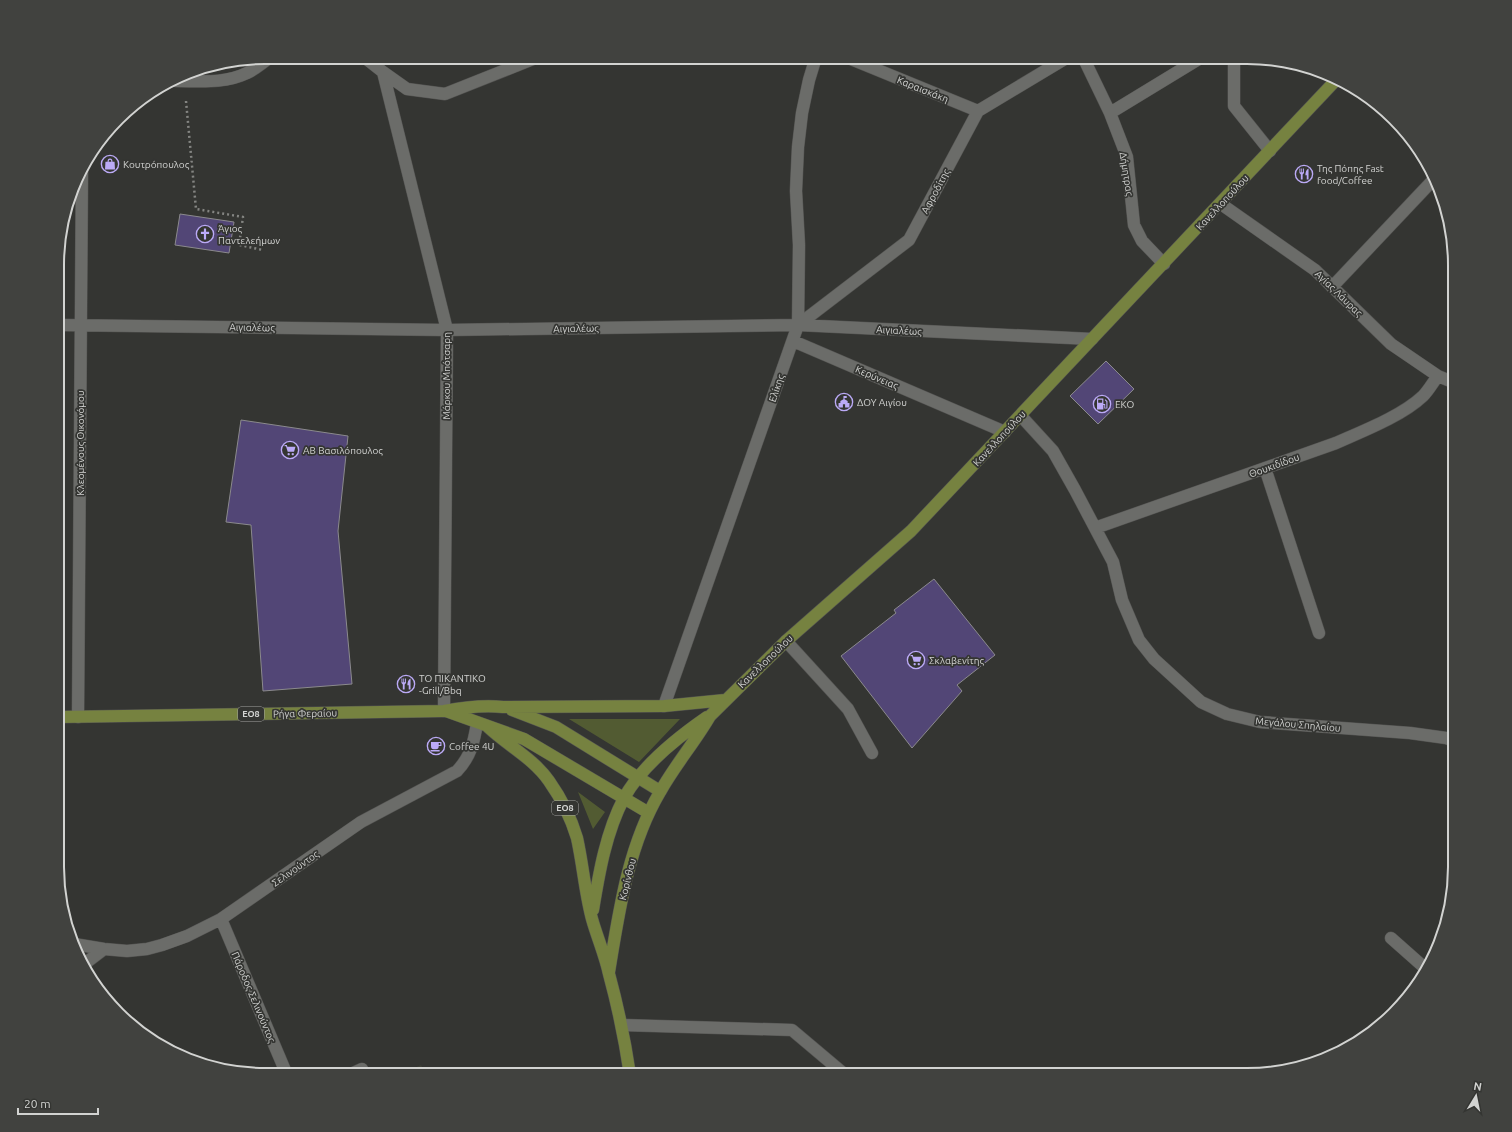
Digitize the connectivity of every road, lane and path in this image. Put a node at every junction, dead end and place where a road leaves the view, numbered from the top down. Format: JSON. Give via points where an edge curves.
{"nodes":[{"id":1,"x":260,"y":64,"type":"edge"},
{"id":2,"x":374,"y":64,"type":"edge"},
{"id":3,"x":520,"y":64,"type":"edge"},
{"id":4,"x":814,"y":64,"type":"edge"},
{"id":5,"x":863,"y":64,"type":"edge"},
{"id":6,"x":1056,"y":64,"type":"edge"},
{"id":7,"x":1086,"y":64,"type":"edge"},
{"id":8,"x":1190,"y":64,"type":"edge"},
{"id":9,"x":1234,"y":64,"type":"edge"},
{"id":10,"x":383,"y":72,"type":"junction"},
{"id":11,"x":184,"y":81,"type":"edge"},
{"id":12,"x":180,"y":83,"type":"edge"},
{"id":13,"x":1333,"y":83,"type":"edge"},
{"id":14,"x":978,"y":111,"type":"junction"},
{"id":15,"x":1110,"y":112,"type":"junction"},
{"id":16,"x":1270,"y":151,"type":"junction"},
{"id":17,"x":82,"y":182,"type":"edge"},
{"id":18,"x":1430,"y":183,"type":"edge"},
{"id":19,"x":1221,"y":204,"type":"junction"},
{"id":20,"x":263,"y":250,"type":"dead end"},
{"id":21,"x":1164,"y":264,"type":"junction"},
{"id":22,"x":1332,"y":287,"type":"junction"},
{"id":23,"x":64,"y":325,"type":"edge"},
{"id":24,"x":81,"y":325,"type":"junction"},
{"id":25,"x":798,"y":325,"type":"junction"},
{"id":26,"x":447,"y":330,"type":"junction"},
{"id":27,"x":1092,"y":340,"type":"junction"},
{"id":28,"x":793,"y":341,"type":"junction"},
{"id":29,"x":1438,"y":376,"type":"junction"},
{"id":30,"x":1448,"y":380,"type":"edge"},
{"id":31,"x":1021,"y":416,"type":"junction"},
{"id":32,"x":1005,"y":432,"type":"junction"},
{"id":33,"x":1265,"y":468,"type":"junction"},
{"id":34,"x":1095,"y":528,"type":"junction"},
{"id":35,"x":1319,"y":633,"type":"dead end"},
{"id":36,"x":786,"y":641,"type":"junction"},
{"id":37,"x":725,"y":700,"type":"junction"},
{"id":38,"x":664,"y":706,"type":"junction"},
{"id":39,"x":503,"y":708,"type":"junction"},
{"id":40,"x":444,"y":711,"type":"junction"},
{"id":41,"x":710,"y":716,"type":"junction"},
{"id":42,"x":64,"y":717,"type":"edge"},
{"id":43,"x":78,"y":717,"type":"junction"},
{"id":44,"x":477,"y":723,"type":"junction"},
{"id":45,"x":488,"y":727,"type":"junction"},
{"id":46,"x":1448,"y":739,"type":"edge"},
{"id":47,"x":872,"y":753,"type":"dead end"},
{"id":48,"x":638,"y":778,"type":"junction"},
{"id":49,"x":660,"y":791,"type":"junction"},
{"id":50,"x":625,"y":798,"type":"junction"},
{"id":51,"x":649,"y":813,"type":"junction"},
{"id":52,"x":592,"y":918,"type":"junction"},
{"id":53,"x":221,"y":919,"type":"junction"},
{"id":54,"x":1391,"y":938,"type":"dead end"},
{"id":55,"x":79,"y":945,"type":"edge"},
{"id":56,"x":104,"y":949,"type":"junction"},
{"id":57,"x":88,"y":961,"type":"edge"},
{"id":58,"x":1422,"y":965,"type":"edge"},
{"id":59,"x":609,"y":972,"type":"junction"},
{"id":60,"x":622,"y":1025,"type":"junction"},
{"id":61,"x":284,"y":1068,"type":"edge"},
{"id":62,"x":629,"y":1068,"type":"edge"},
{"id":63,"x":837,"y":1068,"type":"edge"}],
"edges":[{"from":1,"to":11,"type":"street","via":[[229,80]]},
{"from":2,"to":10,"type":"street"},
{"from":3,"to":10,"type":"street","via":[[445,94],[407,89]]},
{"from":4,"to":25,"type":"street","name":"Ελίκης","via":[[802,113],[798,147]]},
{"from":5,"to":14,"type":"street","name":"Καραισκάκη"},
{"from":6,"to":14,"type":"street"},
{"from":7,"to":15,"type":"street","name":"Δήμητρας"},
{"from":8,"to":15,"type":"street"},
{"from":9,"to":16,"type":"street","via":[[1234,106]]},
{"from":10,"to":26,"type":"street","name":"Μάρκου Μπότσαρη"},
{"from":12,"to":20,"type":"path","via":[[196,209],[243,217],[239,245]]},
{"from":13,"to":16,"type":"main road","name":"Κανελλοπούλου"},
{"from":14,"to":25,"type":"street","name":"Αφροδίτης","via":[[909,240]]},
{"from":15,"to":21,"type":"street","name":"Δήμητρας","via":[[1127,157],[1134,225],[1142,241]]},
{"from":16,"to":19,"type":"main road","name":"Κανελλοπούλου"},
{"from":17,"to":24,"type":"street","name":"Κλεομένους Οικονόμου"},
{"from":18,"to":22,"type":"street"},
{"from":19,"to":21,"type":"main road","name":"Κανελλοπούλου"},
{"from":19,"to":22,"type":"street","name":"Αγίας Λάυρας","via":[[1315,270]]},
{"from":21,"to":27,"type":"main road","name":"Κανελλοπούλου"},
{"from":22,"to":29,"type":"street","name":"Αγίας Λάυρας","via":[[1391,344]]},
{"from":23,"to":24,"type":"street","name":"Αιγιαλέως"},
{"from":24,"to":26,"type":"street","name":"Αιγιαλέως"},
{"from":24,"to":43,"type":"street","name":"Κλεομένους Οικονόμου"},
{"from":25,"to":26,"type":"street","name":"Αιγιαλέως"},
{"from":25,"to":27,"type":"street","name":"Αιγιαλέως"},
{"from":25,"to":28,"type":"street","name":"Ελίκης"},
{"from":26,"to":40,"type":"street","name":"Μάρκου Μπότσαρη"},
{"from":27,"to":31,"type":"main road","name":"Κανελλοπούλου"},
{"from":28,"to":32,"type":"street","name":"Κερύνειας"},
{"from":28,"to":38,"type":"street","name":"Ελίκης"},
{"from":29,"to":30,"type":"street","name":"Αγίας Λάυρας"},
{"from":29,"to":33,"type":"street","name":"Θουκιδίδου","via":[[1423,395],[1406,409],[1336,443]]},
{"from":31,"to":32,"type":"main road","name":"Κανελλοπούλου"},
{"from":31,"to":34,"type":"street","name":"Μεγάλου Σπηλαίου","via":[[1053,451]]},
{"from":32,"to":36,"type":"main road","name":"Κανελλοπούλου","via":[[911,531]]},
{"from":33,"to":34,"type":"street","name":"Θουκιδίδου"},
{"from":33,"to":35,"type":"street"},
{"from":34,"to":46,"type":"street","name":"Μεγάλου Σπηλαίου","via":[[1113,562],[1122,600],[1139,640],[1154,659],[1201,702],[1227,714],[1260,722],[1410,733]]},
{"from":36,"to":37,"type":"main road","name":"Κανελλοπούλου"},
{"from":36,"to":47,"type":"street","via":[[848,709]]},
{"from":37,"to":38,"type":"main road"},
{"from":37,"to":41,"type":"main road","name":"Κανελλοπούλου"},
{"from":38,"to":39,"type":"main road"},
{"from":39,"to":40,"type":"main road","name":"Ρήγα Φεραίου","number":"ΕΟ8","via":[[485,706]]},
{"from":39,"to":48,"type":"main road","number":"ΕΟ8","via":[[556,727]]},
{"from":40,"to":43,"type":"main road","name":"Ρήγα Φεραίου","number":"ΕΟ8"},
{"from":40,"to":44,"type":"main road","number":"ΕΟ8"},
{"from":41,"to":48,"type":"main road","via":[[668,747]]},
{"from":41,"to":49,"type":"main road","name":"Κανελλοπούλου"},
{"from":42,"to":43,"type":"main road","name":"Ρήγα Φεραίου","number":"ΕΟ8"},
{"from":44,"to":45,"type":"main road","number":"ΕΟ8"},
{"from":44,"to":53,"type":"street","name":"Σελινούντος","via":[[466,762],[457,771],[361,822]]},
{"from":45,"to":50,"type":"main road","number":"ΕΟ8","via":[[524,740]]},
{"from":45,"to":52,"type":"main road","number":"ΕΟ8","via":[[543,772],[561,801],[576,838]]},
{"from":48,"to":49,"type":"main road","number":"ΕΟ8"},
{"from":48,"to":50,"type":"main road","number":"ΕΟ8"},
{"from":49,"to":51,"type":"main road","name":"Κορίνθου","number":"ΕΟ8"},
{"from":50,"to":51,"type":"main road","number":"ΕΟ8"},
{"from":50,"to":52,"type":"main road","number":"ΕΟ8","via":[[606,846]]},
{"from":51,"to":59,"type":"main road","name":"Κορίνθου","number":"ΕΟ8","via":[[624,886]]},
{"from":52,"to":59,"type":"main road","name":"Κορίνθου","number":"ΕΟ8"},
{"from":53,"to":56,"type":"street","name":"Σελινούντος","via":[[188,936],[147,949]]},
{"from":53,"to":61,"type":"street","name":"Πάροδος Σελινούντος"},
{"from":54,"to":58,"type":"street"},
{"from":55,"to":56,"type":"street","name":"Σελινούντος"},
{"from":56,"to":57,"type":"street"},
{"from":59,"to":60,"type":"main road","name":"Κορίνθου","number":"ΕΟ8"},
{"from":60,"to":62,"type":"main road","name":"Κορίνθου","number":"ΕΟ8"},
{"from":60,"to":63,"type":"street","via":[[792,1030]]}]}
